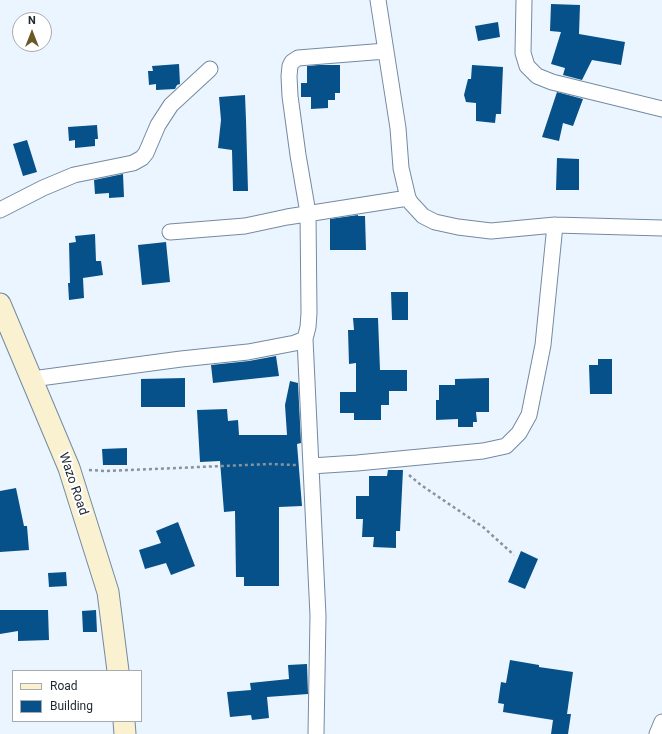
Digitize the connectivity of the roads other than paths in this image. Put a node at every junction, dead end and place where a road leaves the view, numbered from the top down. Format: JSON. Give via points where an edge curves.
{"nodes":[{"id":1,"x":378,"y":0,"type":"edge"},
{"id":2,"x":524,"y":0,"type":"edge"},
{"id":3,"x":386,"y":51,"type":"junction"},
{"id":4,"x":210,"y":69,"type":"dead end"},
{"id":5,"x":662,"y":109,"type":"edge"},
{"id":6,"x":408,"y":198,"type":"junction"},
{"id":7,"x":0,"y":210,"type":"edge"},
{"id":8,"x":308,"y":213,"type":"junction"},
{"id":9,"x":555,"y":225,"type":"junction"},
{"id":10,"x":662,"y":228,"type":"edge"},
{"id":11,"x":170,"y":232,"type":"dead end"},
{"id":12,"x":0,"y":304,"type":"edge"},
{"id":13,"x":305,"y":339,"type":"junction"},
{"id":14,"x":32,"y":379,"type":"junction"},
{"id":15,"x":311,"y":466,"type":"junction"},
{"id":16,"x":118,"y":670,"type":"edge"},
{"id":17,"x":124,"y":722,"type":"edge"},
{"id":18,"x":662,"y":722,"type":"edge"},
{"id":19,"x":125,"y":734,"type":"edge"},
{"id":20,"x":316,"y":734,"type":"edge"},
{"id":21,"x":657,"y":734,"type":"edge"}],
"edges":[{"from":1,"to":3,"type":"street"},
{"from":2,"to":5,"type":"street","via":[[523,53],[527,66],[537,76]]},
{"from":3,"to":6,"type":"street","via":[[398,128],[401,168]]},
{"from":3,"to":8,"type":"street","via":[[298,58],[292,62],[289,76],[290,96]]},
{"from":4,"to":7,"type":"street","via":[[171,105],[142,158],[134,163],[74,175]]},
{"from":6,"to":8,"type":"street"},
{"from":6,"to":9,"type":"street","via":[[424,216],[436,222],[458,227],[491,231]]},
{"from":8,"to":11,"type":"street","via":[[245,226]]},
{"from":8,"to":13,"type":"street","via":[[309,313]]},
{"from":9,"to":10,"type":"street"},
{"from":9,"to":15,"type":"street","via":[[543,345],[528,415],[519,433],[506,446],[483,451]]},
{"from":12,"to":14,"type":"main road","name":"Wazo Road"},
{"from":13,"to":14,"type":"street","via":[[248,352]]},
{"from":13,"to":15,"type":"street"},
{"from":14,"to":16,"type":"main road","name":"Wazo Road","via":[[69,468],[108,592]]},
{"from":15,"to":20,"type":"street","via":[[318,616]]},
{"from":17,"to":19,"type":"main road"},
{"from":18,"to":21,"type":"street"}]}
